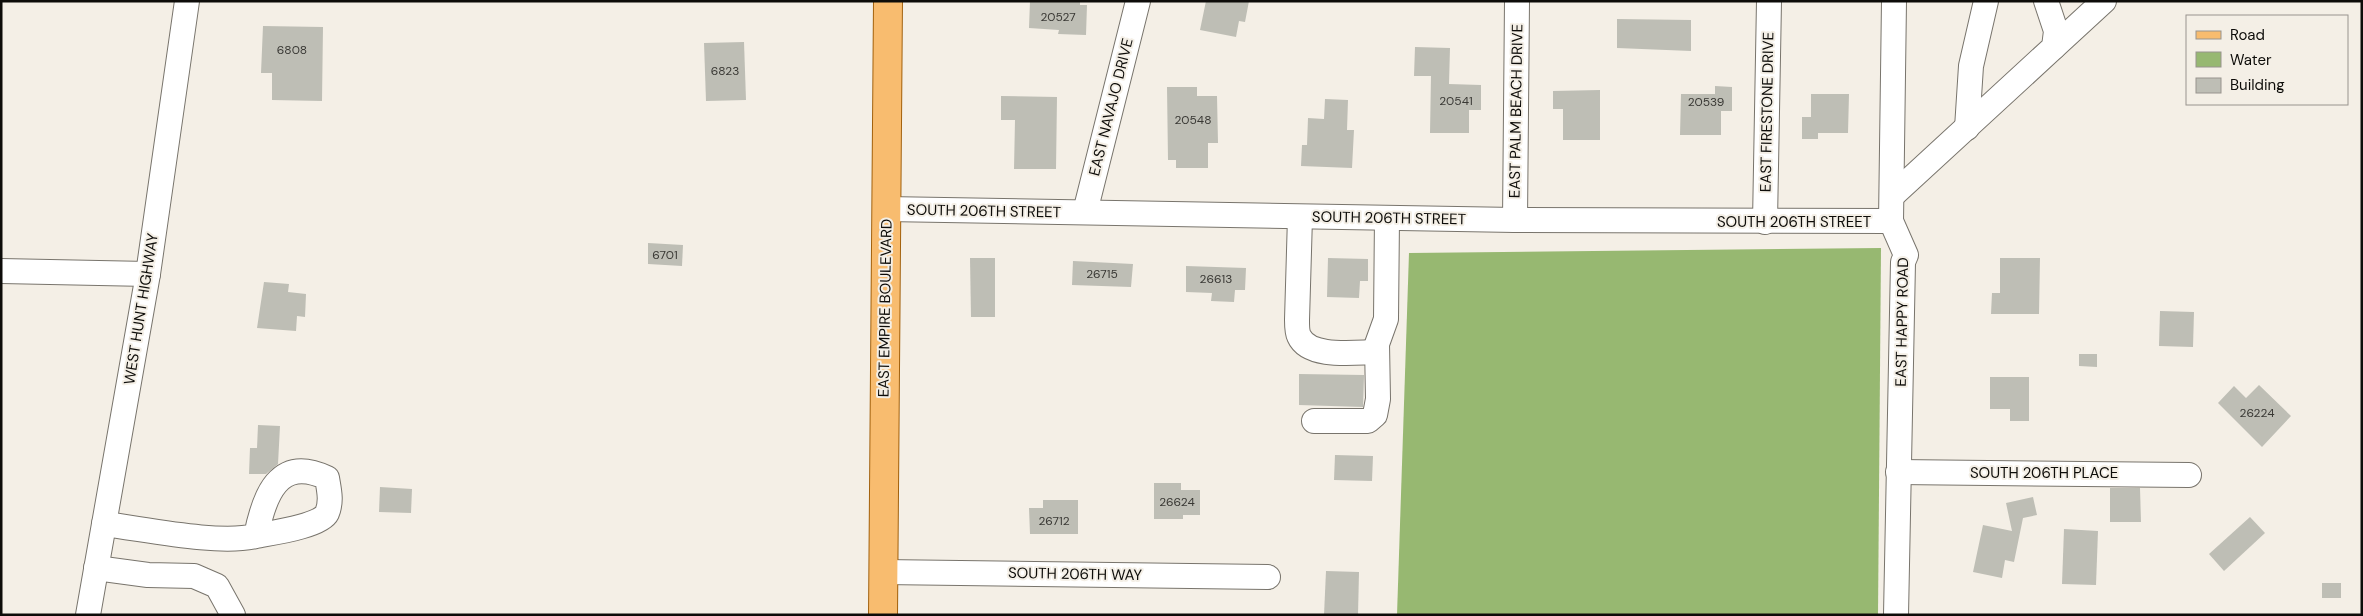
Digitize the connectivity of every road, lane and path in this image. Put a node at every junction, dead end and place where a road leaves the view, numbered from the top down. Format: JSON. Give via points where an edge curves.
{"nodes":[{"id":1,"x":188,"y":1,"type":"edge"},
{"id":2,"x":888,"y":1,"type":"edge"},
{"id":3,"x":1138,"y":1,"type":"edge"},
{"id":4,"x":1517,"y":1,"type":"edge"},
{"id":5,"x":1769,"y":1,"type":"edge"},
{"id":6,"x":1894,"y":1,"type":"edge"},
{"id":7,"x":1986,"y":1,"type":"edge"},
{"id":8,"x":2046,"y":1,"type":"edge"},
{"id":9,"x":2104,"y":1,"type":"edge"},
{"id":10,"x":2054,"y":47,"type":"junction"},
{"id":11,"x":1967,"y":128,"type":"junction"},
{"id":12,"x":1892,"y":196,"type":"junction"},
{"id":13,"x":886,"y":209,"type":"junction"},
{"id":14,"x":1085,"y":212,"type":"junction"},
{"id":15,"x":1300,"y":216,"type":"junction"},
{"id":16,"x":1387,"y":218,"type":"junction"},
{"id":17,"x":1515,"y":220,"type":"junction"},
{"id":18,"x":1765,"y":222,"type":"junction"},
{"id":19,"x":1891,"y":222,"type":"junction"},
{"id":20,"x":1,"y":271,"type":"edge"},
{"id":21,"x":148,"y":274,"type":"junction"},
{"id":22,"x":1377,"y":352,"type":"junction"},
{"id":23,"x":1314,"y":421,"type":"dead end"},
{"id":24,"x":1898,"y":472,"type":"junction"},
{"id":25,"x":2189,"y":474,"type":"dead end"},
{"id":26,"x":104,"y":524,"type":"junction"},
{"id":27,"x":256,"y":536,"type":"dead end"},
{"id":28,"x":96,"y":568,"type":"junction"},
{"id":29,"x":883,"y":572,"type":"junction"},
{"id":30,"x":1268,"y":577,"type":"dead end"},
{"id":31,"x":88,"y":615,"type":"edge"},
{"id":32,"x":233,"y":615,"type":"edge"},
{"id":33,"x":883,"y":615,"type":"edge"},
{"id":34,"x":1896,"y":615,"type":"edge"}],
"edges":[{"from":1,"to":21,"type":"street","name":"WEST HUNT HIGHWAY"},
{"from":2,"to":13,"type":"main road","name":"EAST EMPIRE BOULEVARD"},
{"from":3,"to":14,"type":"street","name":"EAST NAVAJO DRIVE"},
{"from":4,"to":17,"type":"street","name":"EAST PALM BEACH DRIVE"},
{"from":5,"to":18,"type":"street","name":"EAST FIRESTONE DRIVE"},
{"from":6,"to":12,"type":"street","name":"EAST HAPPY ROAD"},
{"from":7,"to":11,"type":"street","via":[[1971,66]]},
{"from":8,"to":10,"type":"street","via":[[2056,31]]},
{"from":9,"to":10,"type":"street"},
{"from":10,"to":11,"type":"street"},
{"from":11,"to":12,"type":"street"},
{"from":12,"to":19,"type":"street","name":"EAST HAPPY ROAD"},
{"from":13,"to":14,"type":"street","name":"SOUTH 206TH STREET"},
{"from":13,"to":29,"type":"main road","name":"EAST EMPIRE BOULEVARD"},
{"from":14,"to":15,"type":"street","name":"SOUTH 206TH STREET"},
{"from":15,"to":16,"type":"street","name":"SOUTH 206TH STREET"},
{"from":15,"to":22,"type":"street","via":[[1299,336],[1307,346],[1319,352]]},
{"from":16,"to":17,"type":"street","name":"SOUTH 206TH STREET"},
{"from":16,"to":22,"type":"street","via":[[1386,319]]},
{"from":17,"to":18,"type":"street","name":"SOUTH 206TH STREET"},
{"from":18,"to":19,"type":"street","name":"SOUTH 206TH STREET"},
{"from":19,"to":24,"type":"street","name":"EAST HAPPY ROAD","via":[[1906,256],[1903,262]]},
{"from":20,"to":21,"type":"street"},
{"from":21,"to":26,"type":"street","name":"WEST HUNT HIGHWAY"},
{"from":22,"to":23,"type":"street","via":[[1375,415],[1368,421]]},
{"from":24,"to":25,"type":"street","name":"SOUTH 206TH PLACE"},
{"from":24,"to":34,"type":"street","name":"EAST HAPPY ROAD"},
{"from":26,"to":27,"type":"street","via":[[212,538]]},
{"from":26,"to":28,"type":"street","name":"WEST HUNT HIGHWAY"},
{"from":28,"to":31,"type":"street","name":"WEST HUNT HIGHWAY"},
{"from":28,"to":32,"type":"street","via":[[148,575],[194,576],[217,586]]},
{"from":29,"to":30,"type":"street","name":"SOUTH 206TH WAY"},
{"from":29,"to":33,"type":"main road","name":"EAST EMPIRE BOULEVARD"}]}
